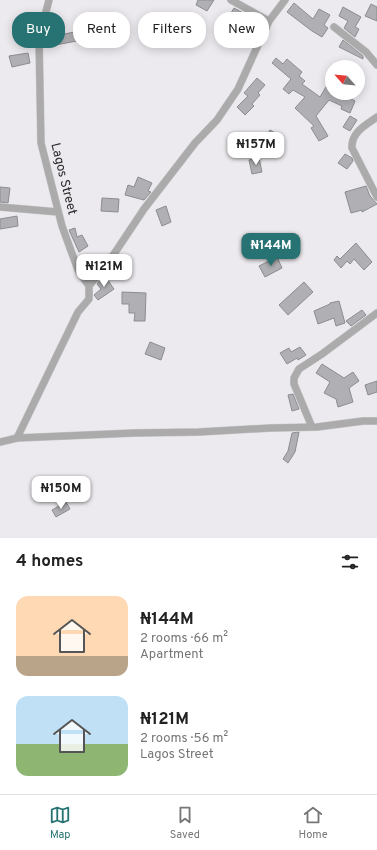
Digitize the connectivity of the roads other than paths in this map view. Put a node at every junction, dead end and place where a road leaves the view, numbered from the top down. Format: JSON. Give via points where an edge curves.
{"nodes":[{"id":1,"x":49,"y":0,"type":"edge"},
{"id":2,"x":231,"y":0,"type":"edge"},
{"id":3,"x":285,"y":0,"type":"edge"},
{"id":4,"x":253,"y":12,"type":"edge"},
{"id":5,"x":269,"y":21,"type":"edge"},
{"id":6,"x":334,"y":27,"type":"dead end"},
{"id":7,"x":257,"y":48,"type":"edge"},
{"id":8,"x":377,"y":65,"type":"edge"},
{"id":9,"x":377,"y":117,"type":"edge"},
{"id":10,"x":377,"y":197,"type":"edge"},
{"id":11,"x":0,"y":207,"type":"edge"},
{"id":12,"x":58,"y":212,"type":"junction"},
{"id":13,"x":89,"y":286,"type":"junction"},
{"id":14,"x":377,"y":313,"type":"edge"},
{"id":15,"x":377,"y":421,"type":"edge"},
{"id":16,"x":312,"y":427,"type":"junction"},
{"id":17,"x":17,"y":438,"type":"junction"},
{"id":18,"x":0,"y":442,"type":"edge"}],
"edges":[{"from":1,"to":12,"type":"street","name":"Lagos Street","via":[[39,39],[41,143]]},
{"from":2,"to":4,"type":"street"},
{"from":3,"to":5,"type":"street"},
{"from":6,"to":8,"type":"street","via":[[366,52]]},
{"from":7,"to":13,"type":"street","via":[[238,89],[217,120],[195,143]]},
{"from":9,"to":10,"type":"street","via":[[355,134],[352,148]]},
{"from":11,"to":12,"type":"street"},
{"from":12,"to":13,"type":"street","name":"Lagos Street","via":[[78,270]]},
{"from":13,"to":17,"type":"street","via":[[89,299],[78,312]]},
{"from":14,"to":16,"type":"street","via":[[299,369],[294,384]]},
{"from":15,"to":16,"type":"street","via":[[363,420]]},
{"from":16,"to":17,"type":"street"},
{"from":17,"to":18,"type":"street"}]}
